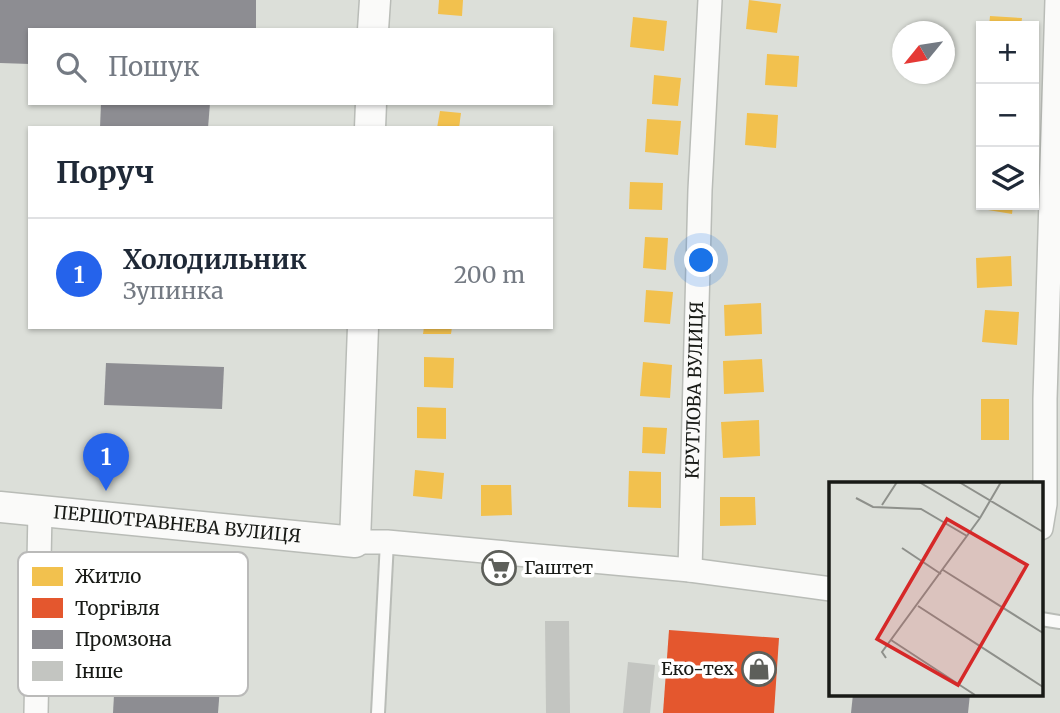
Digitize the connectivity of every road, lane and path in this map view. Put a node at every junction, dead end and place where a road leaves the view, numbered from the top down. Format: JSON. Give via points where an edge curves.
{"nodes":[{"id":1,"x":374,"y":0,"type":"edge"},
{"id":2,"x":710,"y":0,"type":"edge"},
{"id":3,"x":1057,"y":0,"type":"edge"},
{"id":4,"x":373,"y":28,"type":"edge"},
{"id":5,"x":371,"y":105,"type":"edge"},
{"id":6,"x":370,"y":126,"type":"edge"},
{"id":7,"x":363,"y":329,"type":"edge"},
{"id":8,"x":0,"y":507,"type":"edge"},
{"id":9,"x":40,"y":511,"type":"junction"},
{"id":10,"x":1042,"y":522,"type":"edge"},
{"id":11,"x":355,"y":542,"type":"junction"},
{"id":12,"x":387,"y":542,"type":"junction"},
{"id":13,"x":39,"y":552,"type":"edge"},
{"id":14,"x":690,"y":570,"type":"junction"},
{"id":15,"x":829,"y":589,"type":"edge"},
{"id":16,"x":1042,"y":619,"type":"edge"},
{"id":17,"x":1060,"y":622,"type":"edge"},
{"id":18,"x":377,"y":713,"type":"edge"}],
"edges":[{"from":1,"to":4,"type":"street"},
{"from":2,"to":14,"type":"street","name":"КРУГЛОВА ВУЛИЦЯ"},
{"from":3,"to":10,"type":"street"},
{"from":5,"to":6,"type":"street"},
{"from":7,"to":11,"type":"street"},
{"from":8,"to":9,"type":"street","name":"ПЕРШОТРАВНЕВА ВУЛИЦЯ"},
{"from":9,"to":11,"type":"street","name":"ПЕРШОТРАВНЕВА ВУЛИЦЯ"},
{"from":9,"to":13,"type":"street"},
{"from":11,"to":12,"type":"street"},
{"from":12,"to":14,"type":"street"},
{"from":12,"to":18,"type":"lane"},
{"from":14,"to":15,"type":"street"},
{"from":16,"to":17,"type":"lane"}]}
